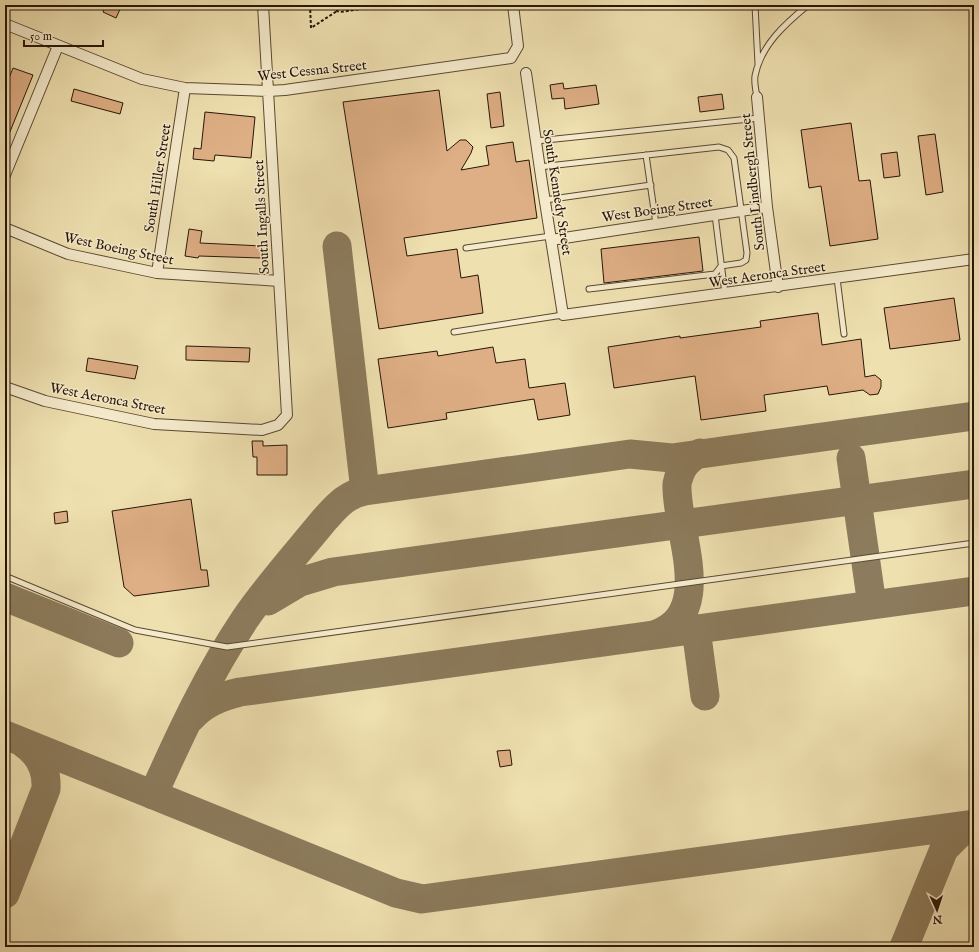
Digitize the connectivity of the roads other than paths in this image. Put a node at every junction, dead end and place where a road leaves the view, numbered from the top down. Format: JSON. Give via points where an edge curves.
{"nodes":[{"id":1,"x":263,"y":5,"type":"edge"},
{"id":2,"x":513,"y":5,"type":"edge"},
{"id":3,"x":755,"y":5,"type":"edge"},
{"id":4,"x":808,"y":5,"type":"edge"},
{"id":5,"x":5,"y":24,"type":"edge"},
{"id":6,"x":58,"y":46,"type":"junction"},
{"id":7,"x":758,"y":67,"type":"junction"},
{"id":8,"x":526,"y":73,"type":"dead end"},
{"id":9,"x":185,"y":88,"type":"junction"},
{"id":10,"x":268,"y":91,"type":"junction"},
{"id":11,"x":757,"y":98,"type":"joint"},
{"id":12,"x":759,"y":118,"type":"junction"},
{"id":13,"x":536,"y":141,"type":"junction"},
{"id":14,"x":646,"y":155,"type":"junction"},
{"id":15,"x":539,"y":167,"type":"junction"},
{"id":16,"x":5,"y":175,"type":"edge"},
{"id":17,"x":650,"y":185,"type":"junction"},
{"id":18,"x":544,"y":200,"type":"junction"},
{"id":19,"x":767,"y":207,"type":"junction"},
{"id":20,"x":741,"y":211,"type":"junction"},
{"id":21,"x":715,"y":215,"type":"junction"},
{"id":22,"x":656,"y":224,"type":"junction"},
{"id":23,"x":5,"y":228,"type":"edge"},
{"id":24,"x":551,"y":238,"type":"junction"},
{"id":25,"x":466,"y":248,"type":"dead end"},
{"id":26,"x":974,"y":259,"type":"edge"},
{"id":27,"x":721,"y":266,"type":"junction"},
{"id":28,"x":157,"y":273,"type":"junction"},
{"id":29,"x":837,"y":278,"type":"junction"},
{"id":30,"x":279,"y":281,"type":"junction"},
{"id":31,"x":778,"y":286,"type":"junction"},
{"id":32,"x":589,"y":289,"type":"dead end"},
{"id":33,"x":725,"y":294,"type":"junction"},
{"id":34,"x":563,"y":315,"type":"junction"},
{"id":35,"x":454,"y":332,"type":"dead end"},
{"id":36,"x":844,"y":334,"type":"dead end"},
{"id":37,"x":5,"y":387,"type":"edge"},
{"id":38,"x":278,"y":425,"type":"joint"},
{"id":39,"x":974,"y":543,"type":"edge"},
{"id":40,"x":5,"y":576,"type":"edge"}],
"edges":[{"from":1,"to":10,"type":"street","name":"South Ingalls Street"},
{"from":2,"to":10,"type":"street","name":"West Cessna Street","via":[[518,46],[511,58]]},
{"from":3,"to":7,"type":"lane"},
{"from":4,"to":7,"type":"lane","via":[[774,36]]},
{"from":5,"to":6,"type":"street","name":"West Cessna Street"},
{"from":6,"to":9,"type":"street","name":"West Cessna Street","via":[[142,79]]},
{"from":6,"to":16,"type":"street"},
{"from":7,"to":11,"type":"lane","via":[[755,77]]},
{"from":8,"to":13,"type":"street","name":"South Kennedy Street"},
{"from":9,"to":10,"type":"street","name":"West Cessna Street"},
{"from":9,"to":28,"type":"street","name":"South Hiller Street"},
{"from":10,"to":30,"type":"street","name":"South Ingalls Street"},
{"from":11,"to":12,"type":"street","name":"South Lindbergh Street"},
{"from":12,"to":13,"type":"lane"},
{"from":12,"to":19,"type":"street","name":"South Lindbergh Street"},
{"from":13,"to":15,"type":"street","name":"South Kennedy Street"},
{"from":14,"to":15,"type":"lane"},
{"from":14,"to":17,"type":"lane"},
{"from":14,"to":20,"type":"lane","via":[[719,147],[728,150],[734,158]]},
{"from":15,"to":18,"type":"street","name":"South Kennedy Street"},
{"from":17,"to":18,"type":"lane"},
{"from":17,"to":22,"type":"lane"},
{"from":18,"to":24,"type":"street","name":"South Kennedy Street"},
{"from":19,"to":20,"type":"street","name":"West Boeing Street"},
{"from":19,"to":31,"type":"street","name":"South Lindbergh Street"},
{"from":20,"to":21,"type":"street","name":"West Boeing Street"},
{"from":20,"to":27,"type":"lane","via":[[746,260]]},
{"from":21,"to":22,"type":"street","name":"West Boeing Street"},
{"from":21,"to":27,"type":"lane"},
{"from":22,"to":24,"type":"street","name":"West Boeing Street"},
{"from":23,"to":28,"type":"street","name":"West Boeing Street","via":[[68,254]]},
{"from":24,"to":25,"type":"lane"},
{"from":24,"to":34,"type":"street","name":"South Kennedy Street"},
{"from":26,"to":29,"type":"street","name":"West Aeronca Street"},
{"from":27,"to":32,"type":"lane","via":[[715,274]]},
{"from":27,"to":33,"type":"lane"},
{"from":28,"to":30,"type":"street","name":"West Boeing Street"},
{"from":29,"to":31,"type":"street","name":"West Aeronca Street"},
{"from":29,"to":36,"type":"lane"},
{"from":30,"to":38,"type":"street","name":"South Ingalls Street","via":[[287,415]]},
{"from":31,"to":33,"type":"street","name":"West Aeronca Street"},
{"from":33,"to":34,"type":"street","name":"West Aeronca Street"},
{"from":34,"to":35,"type":"lane"},
{"from":37,"to":38,"type":"street","name":"West Aeronca Street","via":[[46,400],[154,424],[262,430]]},
{"from":39,"to":40,"type":"lane","via":[[227,647],[135,630]]}]}
